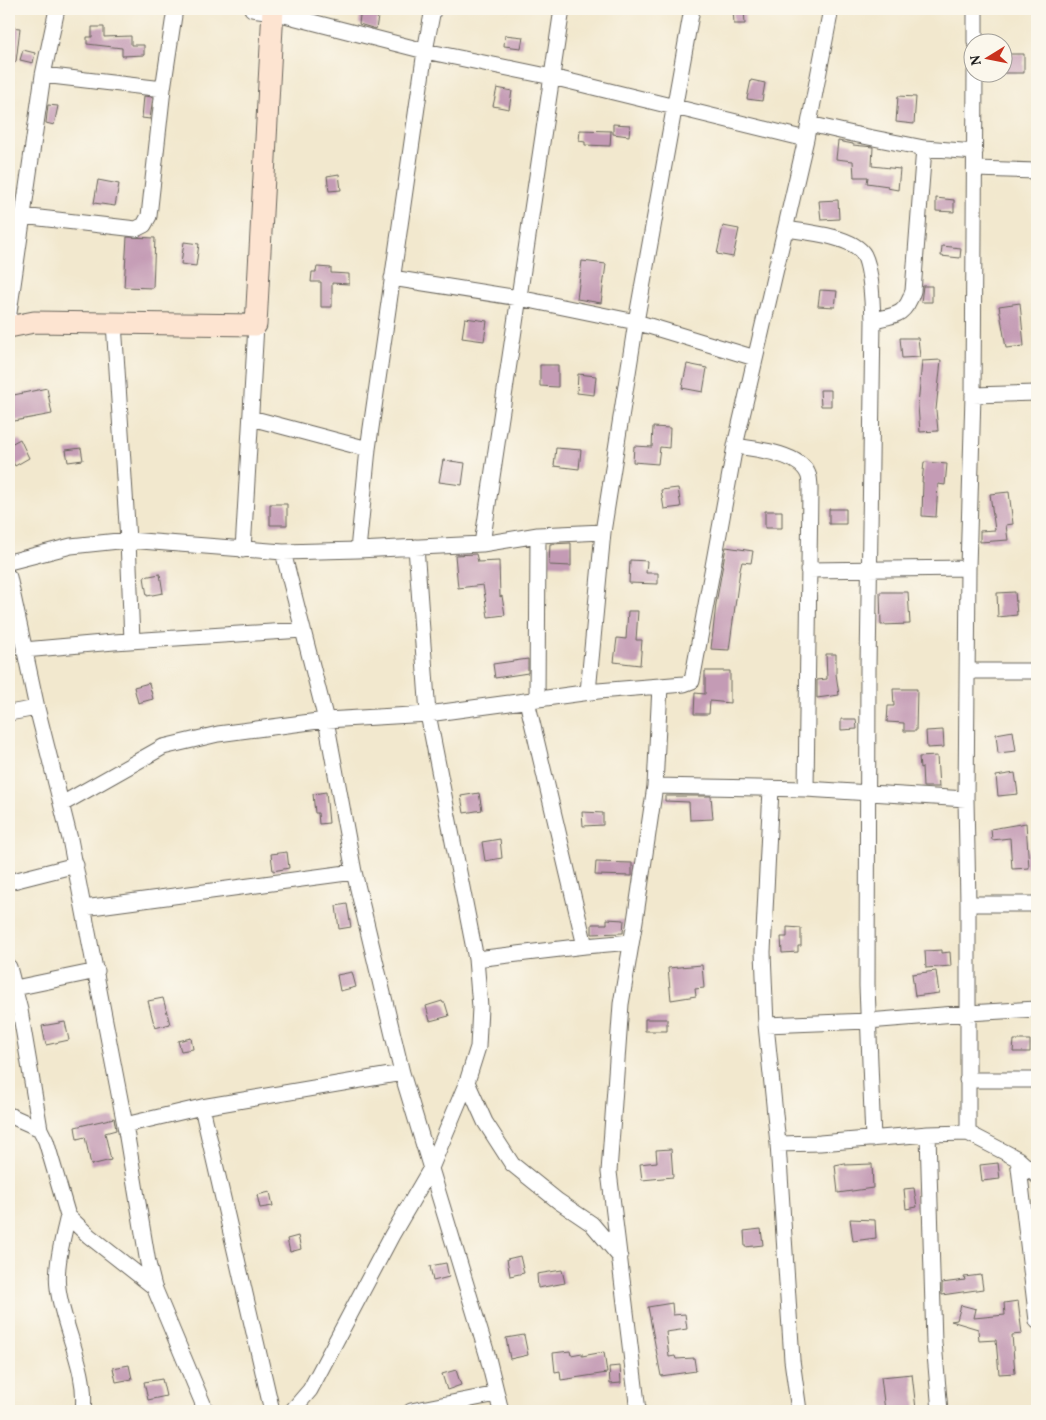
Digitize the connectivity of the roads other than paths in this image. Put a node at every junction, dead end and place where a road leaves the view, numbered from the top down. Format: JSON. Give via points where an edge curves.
{"nodes":[{"id":1,"x":57,"y":9,"type":"edge"},
{"id":2,"x":175,"y":9,"type":"edge"},
{"id":3,"x":252,"y":9,"type":"edge"},
{"id":4,"x":433,"y":9,"type":"edge"},
{"id":5,"x":562,"y":9,"type":"edge"},
{"id":6,"x":692,"y":9,"type":"edge"},
{"id":7,"x":832,"y":9,"type":"edge"},
{"id":8,"x":976,"y":9,"type":"edge"},
{"id":9,"x":273,"y":10,"type":"edge"},
{"id":10,"x":975,"y":32,"type":"edge"},
{"id":11,"x":425,"y":51,"type":"junction"},
{"id":12,"x":42,"y":75,"type":"junction"},
{"id":13,"x":552,"y":77,"type":"junction"},
{"id":14,"x":975,"y":82,"type":"edge"},
{"id":15,"x":162,"y":90,"type":"junction"},
{"id":16,"x":674,"y":107,"type":"junction"},
{"id":17,"x":808,"y":132,"type":"junction"},
{"id":18,"x":924,"y":148,"type":"junction"},
{"id":19,"x":975,"y":152,"type":"junction"},
{"id":20,"x":975,"y":169,"type":"junction"},
{"id":21,"x":1037,"y":171,"type":"edge"},
{"id":22,"x":22,"y":216,"type":"junction"},
{"id":23,"x":785,"y":229,"type":"junction"},
{"id":24,"x":392,"y":278,"type":"junction"},
{"id":25,"x":519,"y":298,"type":"junction"},
{"id":26,"x":9,"y":313,"type":"edge"},
{"id":27,"x":873,"y":320,"type":"junction"},
{"id":28,"x":636,"y":322,"type":"junction"},
{"id":29,"x":114,"y":324,"type":"junction"},
{"id":30,"x":256,"y":325,"type":"junction"},
{"id":31,"x":9,"y":327,"type":"edge"},
{"id":32,"x":756,"y":358,"type":"junction"},
{"id":33,"x":1037,"y":393,"type":"edge"},
{"id":34,"x":973,"y":395,"type":"junction"},
{"id":35,"x":251,"y":418,"type":"junction"},
{"id":36,"x":735,"y":446,"type":"junction"},
{"id":37,"x":368,"y":449,"type":"junction"},
{"id":38,"x":603,"y":532,"type":"junction"},
{"id":39,"x":538,"y":535,"type":"junction"},
{"id":40,"x":128,"y":540,"type":"junction"},
{"id":41,"x":482,"y":544,"type":"junction"},
{"id":42,"x":416,"y":547,"type":"junction"},
{"id":43,"x":243,"y":550,"type":"junction"},
{"id":44,"x":358,"y":550,"type":"junction"},
{"id":45,"x":283,"y":552,"type":"junction"},
{"id":46,"x":9,"y":562,"type":"edge"},
{"id":47,"x":869,"y":568,"type":"junction"},
{"id":48,"x":968,"y":568,"type":"junction"},
{"id":49,"x":808,"y":570,"type":"junction"},
{"id":50,"x":9,"y":577,"type":"edge"},
{"id":51,"x":303,"y":630,"type":"junction"},
{"id":52,"x":132,"y":641,"type":"junction"},
{"id":53,"x":24,"y":650,"type":"junction"},
{"id":54,"x":968,"y":671,"type":"junction"},
{"id":55,"x":1037,"y":671,"type":"edge"},
{"id":56,"x":660,"y":686,"type":"junction"},
{"id":57,"x":588,"y":692,"type":"junction"},
{"id":58,"x":532,"y":700,"type":"junction"},
{"id":59,"x":37,"y":708,"type":"junction"},
{"id":60,"x":9,"y":713,"type":"edge"},
{"id":61,"x":428,"y":714,"type":"junction"},
{"id":62,"x":326,"y":720,"type":"junction"},
{"id":63,"x":655,"y":786,"type":"junction"},
{"id":64,"x":770,"y":789,"type":"junction"},
{"id":65,"x":806,"y":789,"type":"junction"},
{"id":66,"x":867,"y":793,"type":"junction"},
{"id":67,"x":966,"y":799,"type":"junction"},
{"id":68,"x":62,"y":804,"type":"junction"},
{"id":69,"x":76,"y":865,"type":"junction"},
{"id":70,"x":354,"y":872,"type":"junction"},
{"id":71,"x":9,"y":882,"type":"edge"},
{"id":72,"x":968,"y":904,"type":"junction"},
{"id":73,"x":1037,"y":904,"type":"edge"},
{"id":74,"x":84,"y":908,"type":"junction"},
{"id":75,"x":631,"y":942,"type":"junction"},
{"id":76,"x":585,"y":946,"type":"junction"},
{"id":77,"x":476,"y":959,"type":"junction"},
{"id":78,"x":9,"y":967,"type":"edge"},
{"id":79,"x":96,"y":971,"type":"junction"},
{"id":80,"x":15,"y":988,"type":"junction"},
{"id":81,"x":1037,"y":1009,"type":"edge"},
{"id":82,"x":968,"y":1013,"type":"junction"},
{"id":83,"x":868,"y":1021,"type":"junction"},
{"id":84,"x":766,"y":1025,"type":"junction"},
{"id":85,"x":402,"y":1073,"type":"junction"},
{"id":86,"x":967,"y":1080,"type":"junction"},
{"id":87,"x":1037,"y":1080,"type":"edge"},
{"id":88,"x":467,"y":1082,"type":"junction"},
{"id":89,"x":202,"y":1107,"type":"junction"},
{"id":90,"x":11,"y":1119,"type":"edge"},
{"id":91,"x":125,"y":1125,"type":"junction"},
{"id":92,"x":40,"y":1128,"type":"junction"},
{"id":93,"x":968,"y":1133,"type":"junction"},
{"id":94,"x":928,"y":1134,"type":"junction"},
{"id":95,"x":873,"y":1139,"type":"junction"},
{"id":96,"x":778,"y":1144,"type":"junction"},
{"id":97,"x":1018,"y":1159,"type":"junction"},
{"id":98,"x":431,"y":1168,"type":"junction"},
{"id":99,"x":1037,"y":1176,"type":"edge"},
{"id":100,"x":68,"y":1216,"type":"junction"},
{"id":101,"x":620,"y":1257,"type":"junction"},
{"id":102,"x":154,"y":1288,"type":"junction"},
{"id":103,"x":1037,"y":1321,"type":"edge"},
{"id":104,"x":497,"y":1394,"type":"junction"},
{"id":105,"x":83,"y":1411,"type":"edge"},
{"id":106,"x":206,"y":1411,"type":"edge"},
{"id":107,"x":272,"y":1411,"type":"edge"},
{"id":108,"x":292,"y":1411,"type":"edge"},
{"id":109,"x":411,"y":1411,"type":"edge"},
{"id":110,"x":502,"y":1411,"type":"edge"},
{"id":111,"x":638,"y":1411,"type":"edge"},
{"id":112,"x":799,"y":1411,"type":"edge"},
{"id":113,"x":940,"y":1411,"type":"edge"}],
"edges":[{"from":1,"to":12,"type":"street"},
{"from":2,"to":15,"type":"street"},
{"from":3,"to":9,"type":"street"},
{"from":4,"to":11,"type":"street"},
{"from":5,"to":13,"type":"street"},
{"from":6,"to":16,"type":"street"},
{"from":7,"to":17,"type":"street"},
{"from":8,"to":10,"type":"street"},
{"from":9,"to":11,"type":"street"},
{"from":9,"to":30,"type":"street"},
{"from":11,"to":13,"type":"street"},
{"from":11,"to":24,"type":"street"},
{"from":12,"to":15,"type":"street"},
{"from":12,"to":22,"type":"street"},
{"from":13,"to":16,"type":"street"},
{"from":13,"to":25,"type":"street"},
{"from":14,"to":19,"type":"street"},
{"from":15,"to":22,"type":"street","via":[[149,216],[144,224],[136,229]]},
{"from":16,"to":17,"type":"street"},
{"from":16,"to":28,"type":"street"},
{"from":17,"to":18,"type":"street","via":[[852,134]]},
{"from":17,"to":23,"type":"street"},
{"from":18,"to":19,"type":"street"},
{"from":18,"to":27,"type":"street","via":[[913,291],[909,305],[898,314]]},
{"from":19,"to":20,"type":"street"},
{"from":20,"to":21,"type":"street"},
{"from":20,"to":34,"type":"street"},
{"from":22,"to":26,"type":"street"},
{"from":23,"to":27,"type":"street","via":[[834,237],[850,243],[863,254],[869,276]]},
{"from":23,"to":32,"type":"street"},
{"from":24,"to":25,"type":"street"},
{"from":24,"to":37,"type":"street"},
{"from":25,"to":28,"type":"street"},
{"from":25,"to":41,"type":"street"},
{"from":27,"to":47,"type":"street"},
{"from":28,"to":32,"type":"street"},
{"from":28,"to":38,"type":"street"},
{"from":29,"to":30,"type":"street"},
{"from":29,"to":31,"type":"street","via":[[34,322]]},
{"from":29,"to":40,"type":"street"},
{"from":30,"to":35,"type":"street"},
{"from":32,"to":36,"type":"street"},
{"from":33,"to":34,"type":"street"},
{"from":34,"to":48,"type":"street"},
{"from":35,"to":37,"type":"street"},
{"from":35,"to":43,"type":"street"},
{"from":36,"to":49,"type":"street","via":[[770,450],[800,464],[808,474]]},
{"from":36,"to":56,"type":"street","via":[[692,680]]},
{"from":37,"to":44,"type":"street"},
{"from":38,"to":39,"type":"street"},
{"from":38,"to":57,"type":"street"},
{"from":39,"to":41,"type":"street"},
{"from":39,"to":58,"type":"street"},
{"from":40,"to":43,"type":"street"},
{"from":40,"to":46,"type":"street","via":[[71,546]]},
{"from":40,"to":52,"type":"street"},
{"from":41,"to":42,"type":"street"},
{"from":42,"to":44,"type":"street"},
{"from":42,"to":61,"type":"street"},
{"from":43,"to":45,"type":"street"},
{"from":44,"to":45,"type":"street"},
{"from":45,"to":51,"type":"street"},
{"from":47,"to":48,"type":"street"},
{"from":47,"to":49,"type":"street"},
{"from":47,"to":66,"type":"street"},
{"from":48,"to":54,"type":"street"},
{"from":49,"to":65,"type":"street"},
{"from":50,"to":53,"type":"street"},
{"from":51,"to":52,"type":"street"},
{"from":51,"to":62,"type":"street"},
{"from":52,"to":53,"type":"street"},
{"from":53,"to":59,"type":"street"},
{"from":54,"to":55,"type":"street"},
{"from":54,"to":67,"type":"street"},
{"from":56,"to":57,"type":"street"},
{"from":56,"to":63,"type":"street"},
{"from":57,"to":58,"type":"street"},
{"from":58,"to":61,"type":"street"},
{"from":58,"to":76,"type":"street"},
{"from":59,"to":60,"type":"street"},
{"from":59,"to":68,"type":"street"},
{"from":61,"to":62,"type":"street"},
{"from":61,"to":77,"type":"street"},
{"from":62,"to":68,"type":"street","via":[[218,734],[163,747]]},
{"from":62,"to":70,"type":"street"},
{"from":63,"to":64,"type":"street"},
{"from":63,"to":75,"type":"street"},
{"from":64,"to":65,"type":"street"},
{"from":64,"to":84,"type":"street","via":[[763,952]]},
{"from":65,"to":66,"type":"street"},
{"from":66,"to":67,"type":"street"},
{"from":66,"to":83,"type":"street"},
{"from":67,"to":72,"type":"street"},
{"from":68,"to":69,"type":"street"},
{"from":69,"to":71,"type":"street"},
{"from":69,"to":74,"type":"street"},
{"from":70,"to":74,"type":"street"},
{"from":70,"to":85,"type":"street"},
{"from":72,"to":73,"type":"street"},
{"from":72,"to":82,"type":"street"},
{"from":74,"to":79,"type":"street"},
{"from":75,"to":76,"type":"street"},
{"from":75,"to":101,"type":"street","via":[[621,1004],[609,1172]]},
{"from":76,"to":77,"type":"street"},
{"from":77,"to":88,"type":"street","via":[[480,1007],[478,1047]]},
{"from":78,"to":80,"type":"street"},
{"from":79,"to":80,"type":"street"},
{"from":79,"to":91,"type":"street"},
{"from":80,"to":92,"type":"street"},
{"from":81,"to":82,"type":"street"},
{"from":82,"to":83,"type":"street"},
{"from":82,"to":86,"type":"street"},
{"from":83,"to":84,"type":"street"},
{"from":83,"to":95,"type":"street"},
{"from":84,"to":96,"type":"street"},
{"from":85,"to":89,"type":"street"},
{"from":85,"to":98,"type":"street"},
{"from":86,"to":87,"type":"street"},
{"from":86,"to":93,"type":"street"},
{"from":88,"to":98,"type":"street"},
{"from":88,"to":101,"type":"street","via":[[485,1122],[512,1164],[592,1224]]},
{"from":89,"to":91,"type":"street"},
{"from":89,"to":107,"type":"street"},
{"from":90,"to":92,"type":"street"},
{"from":91,"to":102,"type":"street"},
{"from":92,"to":100,"type":"street"},
{"from":93,"to":94,"type":"street"},
{"from":93,"to":97,"type":"street"},
{"from":94,"to":95,"type":"street"},
{"from":94,"to":113,"type":"street","via":[[934,1343]]},
{"from":95,"to":96,"type":"street"},
{"from":96,"to":112,"type":"street","via":[[792,1360]]},
{"from":97,"to":99,"type":"street"},
{"from":97,"to":103,"type":"street"},
{"from":98,"to":104,"type":"street"},
{"from":98,"to":108,"type":"street","via":[[310,1390]]},
{"from":100,"to":102,"type":"street"},
{"from":100,"to":105,"type":"street","via":[[61,1246],[58,1286],[85,1397]]},
{"from":101,"to":111,"type":"street"},
{"from":102,"to":106,"type":"street"},
{"from":104,"to":109,"type":"street"},
{"from":104,"to":110,"type":"street"}]}
